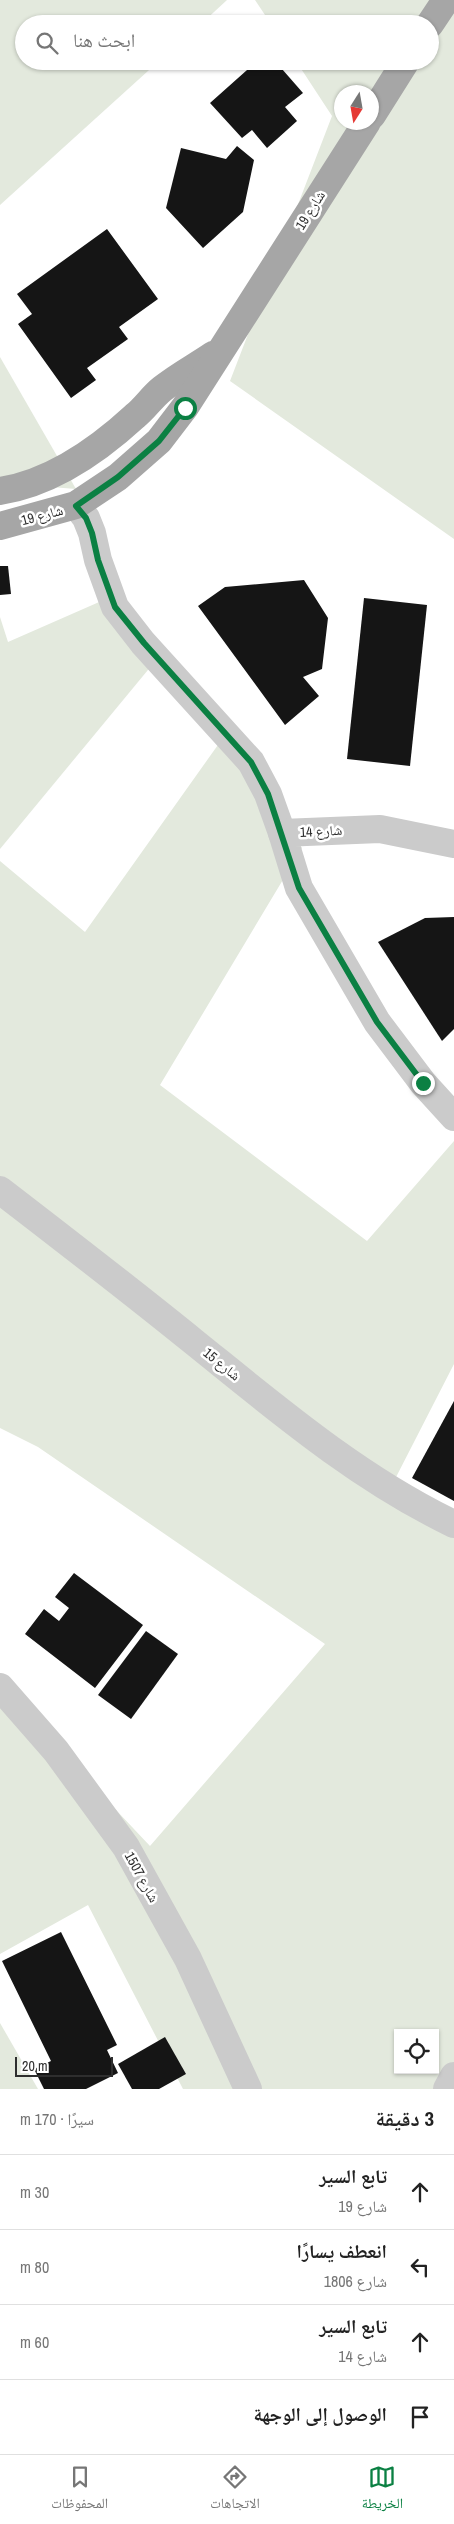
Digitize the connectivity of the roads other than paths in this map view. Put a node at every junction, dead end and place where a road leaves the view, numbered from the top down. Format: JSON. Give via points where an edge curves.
{"nodes":[{"id":1,"x":446,"y":0,"type":"edge"},
{"id":2,"x":436,"y":15,"type":"edge"},
{"id":3,"x":400,"y":70,"type":"edge"},
{"id":4,"x":379,"y":104,"type":"edge"},
{"id":5,"x":362,"y":130,"type":"edge"},
{"id":6,"x":223,"y":348,"type":"junction"},
{"id":7,"x":0,"y":491,"type":"edge"},
{"id":8,"x":76,"y":506,"type":"junction"},
{"id":9,"x":0,"y":526,"type":"edge"},
{"id":10,"x":282,"y":833,"type":"junction"},
{"id":11,"x":454,"y":844,"type":"edge"},
{"id":12,"x":454,"y":1117,"type":"edge"},
{"id":13,"x":0,"y":1190,"type":"edge"},
{"id":14,"x":454,"y":1524,"type":"edge"},
{"id":15,"x":0,"y":1687,"type":"edge"},
{"id":16,"x":454,"y":2076,"type":"edge"},
{"id":17,"x":248,"y":2089,"type":"edge"},
{"id":18,"x":447,"y":2089,"type":"edge"}],
"edges":[{"from":1,"to":2,"type":"main road"},
{"from":3,"to":4,"type":"main road"},
{"from":5,"to":6,"type":"main road","name":"شارع 19"},
{"from":6,"to":7,"type":"main road","name":"شارع 19","via":[[162,389],[115,433],[57,474],[21,488]]},
{"from":6,"to":8,"type":"main road","name":"شارع 19","via":[[185,408],[159,441],[118,477]]},
{"from":8,"to":9,"type":"main road","name":"شارع 19"},
{"from":8,"to":10,"type":"street","via":[[92,533],[115,607],[251,762],[268,794]]},
{"from":10,"to":11,"type":"street","name":"شارع 14","via":[[380,829]]},
{"from":10,"to":12,"type":"street","name":"شارع 14","via":[[299,888],[377,1022],[423,1083]]},
{"from":13,"to":14,"type":"street","name":"شارع 15","via":[[119,1280],[308,1434],[415,1506]]},
{"from":15,"to":17,"type":"street","name":"شارع 1507","via":[[56,1751],[126,1847],[188,1958]]},
{"from":16,"to":18,"type":"street"}]}
